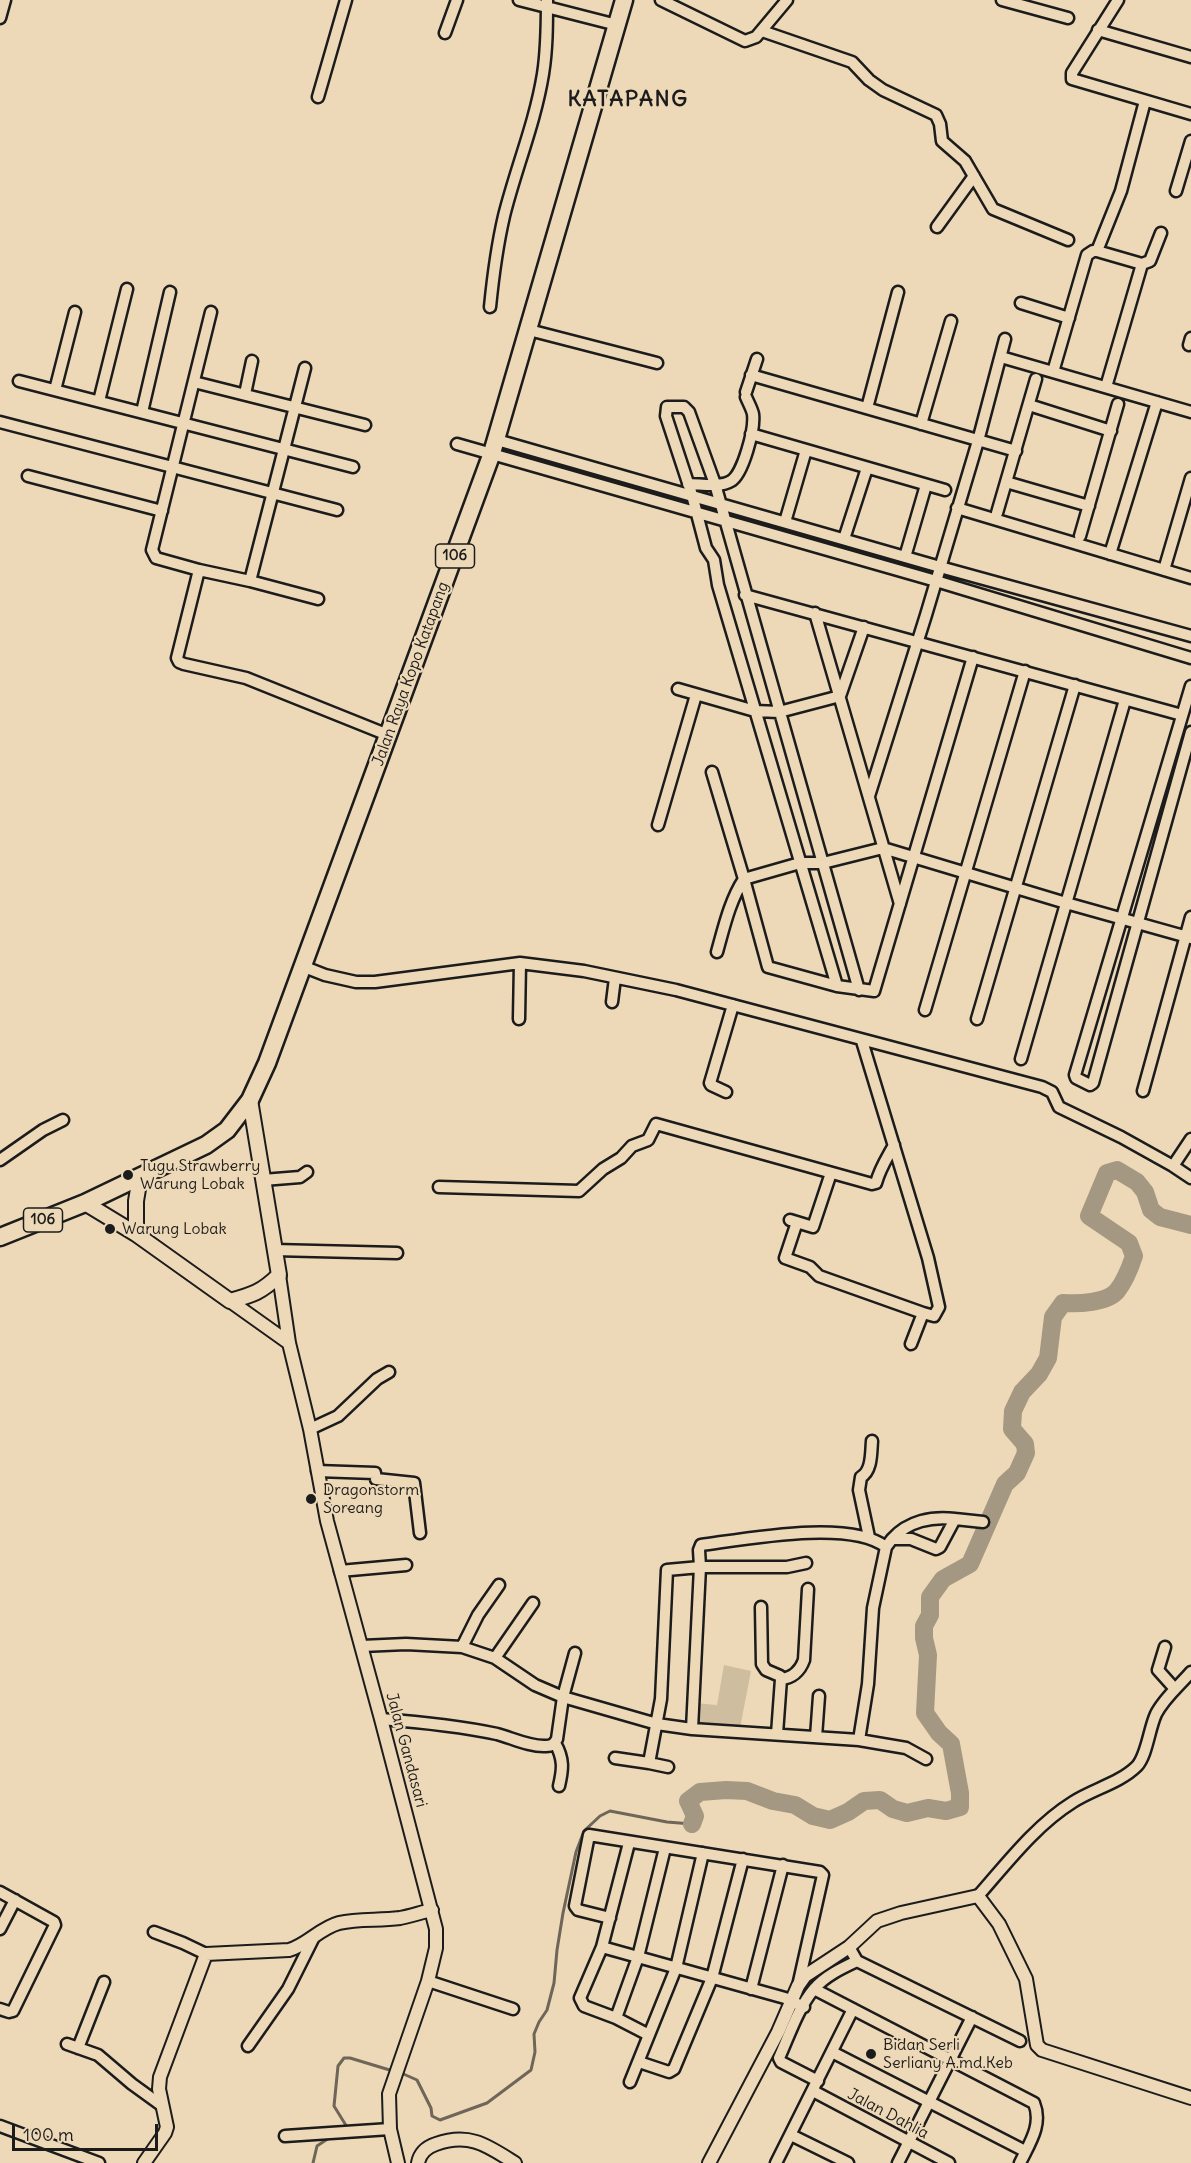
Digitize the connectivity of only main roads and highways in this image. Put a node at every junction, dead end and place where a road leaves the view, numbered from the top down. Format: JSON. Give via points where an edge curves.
{"nodes":[{"id":1,"x":624,"y":0,"type":"edge"},
{"id":2,"x":250,"y":1100,"type":"junction"},
{"id":3,"x":233,"y":1122,"type":"junction"},
{"id":4,"x":255,"y":1129,"type":"junction"},
{"id":5,"x":140,"y":1177,"type":"junction"},
{"id":6,"x":85,"y":1203,"type":"junction"},
{"id":7,"x":136,"y":1234,"type":"junction"},
{"id":8,"x":0,"y":1238,"type":"edge"}],
"edges":[{"from":1,"to":2,"type":"main road","name":"Jalan Raya Kopo Katapang","number":"106","via":[[495,447]]},
{"from":2,"to":3,"type":"main road","number":"106"},
{"from":2,"to":4,"type":"main road"},
{"from":3,"to":4,"type":"main road","via":[[243,1122]]},
{"from":3,"to":5,"type":"main road","number":"106","via":[[206,1145]]},
{"from":4,"to":7,"type":"main road","via":[[279,1275],[261,1291],[230,1301]]},
{"from":5,"to":6,"type":"main road","number":"106"},
{"from":5,"to":7,"type":"main road"},
{"from":6,"to":7,"type":"main road"},
{"from":6,"to":8,"type":"main road","number":"106"}]}
